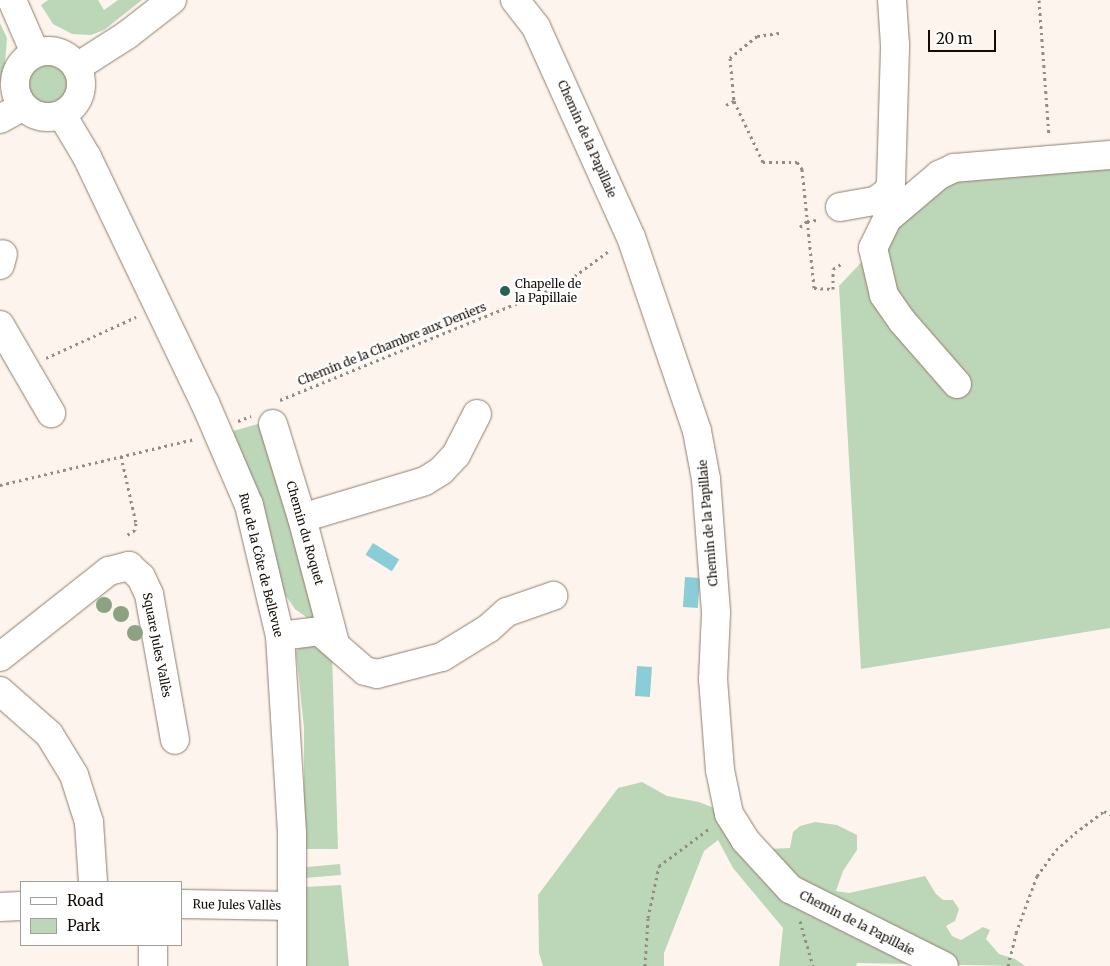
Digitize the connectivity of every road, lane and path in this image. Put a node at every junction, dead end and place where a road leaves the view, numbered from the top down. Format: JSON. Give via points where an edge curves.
{"nodes":[{"id":1,"x":12,"y":0,"type":"edge"},
{"id":2,"x":172,"y":0,"type":"edge"},
{"id":3,"x":515,"y":0,"type":"edge"},
{"id":4,"x":892,"y":0,"type":"edge"},
{"id":5,"x":1039,"y":0,"type":"edge"},
{"id":6,"x":778,"y":33,"type":"dead end"},
{"id":7,"x":35,"y":54,"type":"junction"},
{"id":8,"x":77,"y":67,"type":"junction"},
{"id":9,"x":734,"y":101,"type":"junction"},
{"id":10,"x":726,"y":105,"type":"dead end"},
{"id":11,"x":11,"y":113,"type":"edge"},
{"id":12,"x":62,"y":115,"type":"junction"},
{"id":13,"x":1110,"y":155,"type":"edge"},
{"id":14,"x":1050,"y":160,"type":"junction"},
{"id":15,"x":840,"y":207,"type":"dead end"},
{"id":16,"x":807,"y":221,"type":"junction"},
{"id":17,"x":800,"y":227,"type":"dead end"},
{"id":18,"x":631,"y":238,"type":"junction"},
{"id":19,"x":843,"y":263,"type":"dead end"},
{"id":20,"x":143,"y":314,"type":"dead end"},
{"id":21,"x":0,"y":325,"type":"edge"},
{"id":22,"x":26,"y":368,"type":"junction"},
{"id":23,"x":957,"y":384,"type":"dead end"},
{"id":24,"x":51,"y":413,"type":"dead end"},
{"id":25,"x":269,"y":413,"type":"junction"},
{"id":26,"x":477,"y":414,"type":"dead end"},
{"id":27,"x":237,"y":422,"type":"dead end"},
{"id":28,"x":197,"y":438,"type":"dead end"},
{"id":29,"x":121,"y":456,"type":"junction"},
{"id":30,"x":0,"y":485,"type":"edge"},
{"id":31,"x":302,"y":518,"type":"junction"},
{"id":32,"x":127,"y":535,"type":"dead end"},
{"id":33,"x":553,"y":596,"type":"dead end"},
{"id":34,"x":280,"y":636,"type":"junction"},
{"id":35,"x":335,"y":643,"type":"junction"},
{"id":36,"x":0,"y":657,"type":"edge"},
{"id":37,"x":0,"y":691,"type":"edge"},
{"id":38,"x":175,"y":740,"type":"dead end"},
{"id":39,"x":729,"y":814,"type":"junction"},
{"id":40,"x":1110,"y":814,"type":"edge"},
{"id":41,"x":93,"y":881,"type":"edge"},
{"id":42,"x":790,"y":889,"type":"junction"},
{"id":43,"x":182,"y":904,"type":"edge"},
{"id":44,"x":20,"y":906,"type":"edge"},
{"id":45,"x":292,"y":906,"type":"junction"},
{"id":46,"x":0,"y":907,"type":"edge"},
{"id":47,"x":153,"y":946,"type":"edge"},
{"id":48,"x":153,"y":966,"type":"edge"},
{"id":49,"x":292,"y":966,"type":"edge"},
{"id":50,"x":644,"y":966,"type":"edge"},
{"id":51,"x":813,"y":966,"type":"edge"},
{"id":52,"x":944,"y":966,"type":"edge"},
{"id":53,"x":1008,"y":966,"type":"edge"}],
"edges":[{"from":1,"to":7,"type":"street"},
{"from":2,"to":8,"type":"street","via":[[127,35]]},
{"from":3,"to":18,"type":"street","name":"Chemin de la Papillaie","via":[[536,27]]},
{"from":4,"to":15,"type":"street","via":[[895,45],[891,183],[888,192],[875,201]]},
{"from":5,"to":14,"type":"path"},
{"from":6,"to":9,"type":"path","via":[[757,36],[730,58]]},
{"from":7,"to":8,"type":"street","via":[[54,51],[63,54]]},
{"from":7,"to":11,"type":"street","via":[[21,65],[15,81]]},
{"from":8,"to":12,"type":"street","via":[[82,86],[80,95]]},
{"from":9,"to":10,"type":"path"},
{"from":9,"to":16,"type":"path","via":[[763,162],[796,162],[802,169]]},
{"from":11,"to":12,"type":"street","via":[[41,117]]},
{"from":12,"to":34,"type":"street","name":"Rue de la Côte de Bellevue","via":[[87,157],[229,456],[249,505]]},
{"from":13,"to":14,"type":"street"},
{"from":14,"to":23,"type":"street","via":[[954,168],[931,181],[887,219],[877,234],[874,257],[884,295]]},
{"from":16,"to":17,"type":"path"},
{"from":16,"to":19,"type":"path","via":[[814,288],[833,289],[833,270]]},
{"from":18,"to":25,"type":"path","name":"Chemin de la Chambre aux Deniers","via":[[564,284],[286,396]]},
{"from":18,"to":39,"type":"street","name":"Chemin de la Papillaie","via":[[658,322],[683,385],[697,431],[706,479],[716,613],[713,679],[720,770]]},
{"from":20,"to":22,"type":"path"},
{"from":21,"to":22,"type":"street"},
{"from":22,"to":24,"type":"street"},
{"from":25,"to":27,"type":"path","name":"Chemin de la Chambre aux Deniers"},
{"from":25,"to":31,"type":"street","name":"Chemin du Roquet"},
{"from":26,"to":31,"type":"street","via":[[456,454],[441,471],[426,481]]},
{"from":28,"to":29,"type":"path"},
{"from":29,"to":30,"type":"path"},
{"from":29,"to":32,"type":"path","via":[[136,523],[135,530]]},
{"from":31,"to":35,"type":"street","name":"Chemin du Roquet"},
{"from":33,"to":35,"type":"street","via":[[507,612],[489,628],[442,657],[377,674],[365,671]]},
{"from":34,"to":35,"type":"street","via":[[319,632]]},
{"from":34,"to":45,"type":"street","name":"Rue de la Côte de Bellevue","via":[[290,773]]},
{"from":36,"to":38,"type":"street","name":"Square Jules Vallès","via":[[109,571],[129,566],[141,577],[149,594]]},
{"from":37,"to":41,"type":"street","via":[[49,734],[74,775],[89,822]]},
{"from":39,"to":42,"type":"street","name":"Chemin de la Papillaie","via":[[745,840]]},
{"from":39,"to":50,"type":"path","via":[[659,866],[648,918]]},
{"from":40,"to":53,"type":"path","via":[[1104,811],[1075,833],[1056,850],[1037,876],[1016,933]]},
{"from":42,"to":51,"type":"path"},
{"from":42,"to":52,"type":"street","name":"Chemin de la Papillaie"},
{"from":43,"to":45,"type":"street","name":"Rue Jules Vallès"},
{"from":44,"to":46,"type":"street"},
{"from":45,"to":49,"type":"street","name":"Rue de la Côte de Bellevue"},
{"from":47,"to":48,"type":"street"}]}
